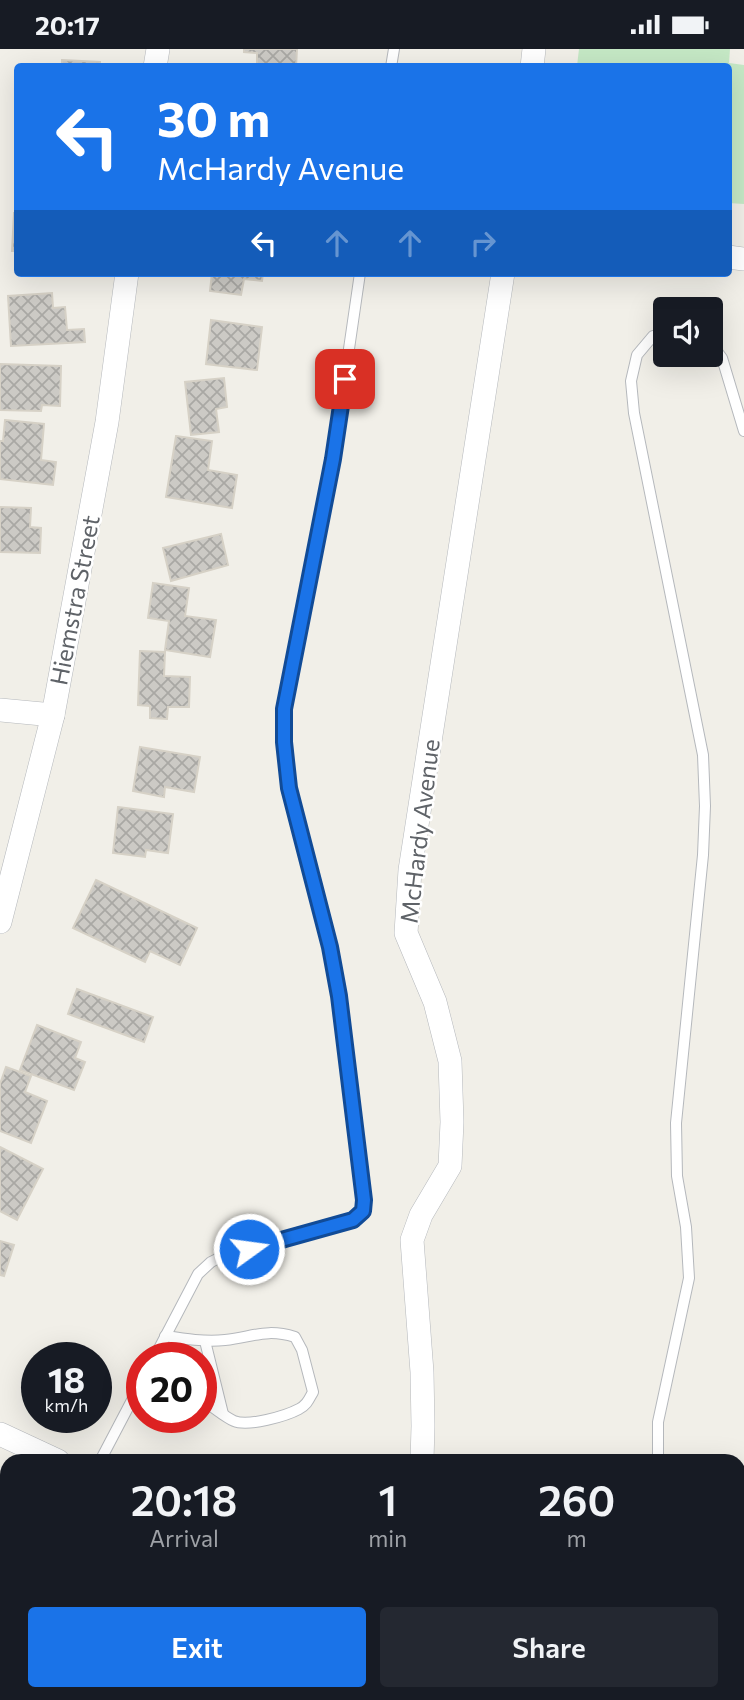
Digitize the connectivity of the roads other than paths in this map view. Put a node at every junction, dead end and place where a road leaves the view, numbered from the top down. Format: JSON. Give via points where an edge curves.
{"nodes":[{"id":1,"x":126,"y":277,"type":"edge"},
{"id":2,"x":359,"y":277,"type":"edge"},
{"id":3,"x":502,"y":277,"type":"edge"},
{"id":4,"x":653,"y":336,"type":"edge"},
{"id":5,"x":723,"y":361,"type":"edge"},
{"id":6,"x":744,"y":432,"type":"edge"},
{"id":7,"x":0,"y":710,"type":"edge"},
{"id":8,"x":52,"y":715,"type":"junction"},
{"id":9,"x":0,"y":922,"type":"edge"},
{"id":10,"x":165,"y":1336,"type":"junction"},
{"id":11,"x":205,"y":1341,"type":"junction"},
{"id":12,"x":162,"y":1342,"type":"edge"},
{"id":13,"x":217,"y":1410,"type":"edge"},
{"id":14,"x":126,"y":1411,"type":"edge"},
{"id":15,"x":223,"y":1414,"type":"junction"},
{"id":16,"x":0,"y":1434,"type":"edge"},
{"id":17,"x":43,"y":1454,"type":"edge"},
{"id":18,"x":104,"y":1454,"type":"edge"},
{"id":19,"x":422,"y":1454,"type":"edge"},
{"id":20,"x":657,"y":1454,"type":"edge"}],
"edges":[{"from":1,"to":8,"type":"street","name":"Hiemstra Street","via":[[107,422]]},
{"from":2,"to":10,"type":"lane","via":[[333,459],[284,709],[284,742],[289,788],[339,996],[363,1211],[345,1223],[211,1262],[198,1273]]},
{"from":3,"to":19,"type":"street","name":"McHardy Avenue","via":[[410,870],[406,933],[435,1002],[450,1061],[452,1122],[450,1166],[412,1240],[422,1372]]},
{"from":4,"to":20,"type":"lane","via":[[638,355],[631,381],[634,413],[703,755],[705,806],[676,1123],[689,1278],[658,1422]]},
{"from":5,"to":6,"type":"lane"},
{"from":7,"to":8,"type":"street"},
{"from":8,"to":9,"type":"street","name":"Hiemstra Street"},
{"from":10,"to":11,"type":"lane"},
{"from":10,"to":12,"type":"lane"},
{"from":11,"to":15,"type":"lane"},
{"from":11,"to":15,"type":"lane","via":[[280,1332],[295,1337],[313,1392],[299,1410],[254,1423],[244,1424]]},
{"from":13,"to":15,"type":"lane"},
{"from":14,"to":18,"type":"lane"},
{"from":16,"to":17,"type":"street"}]}
